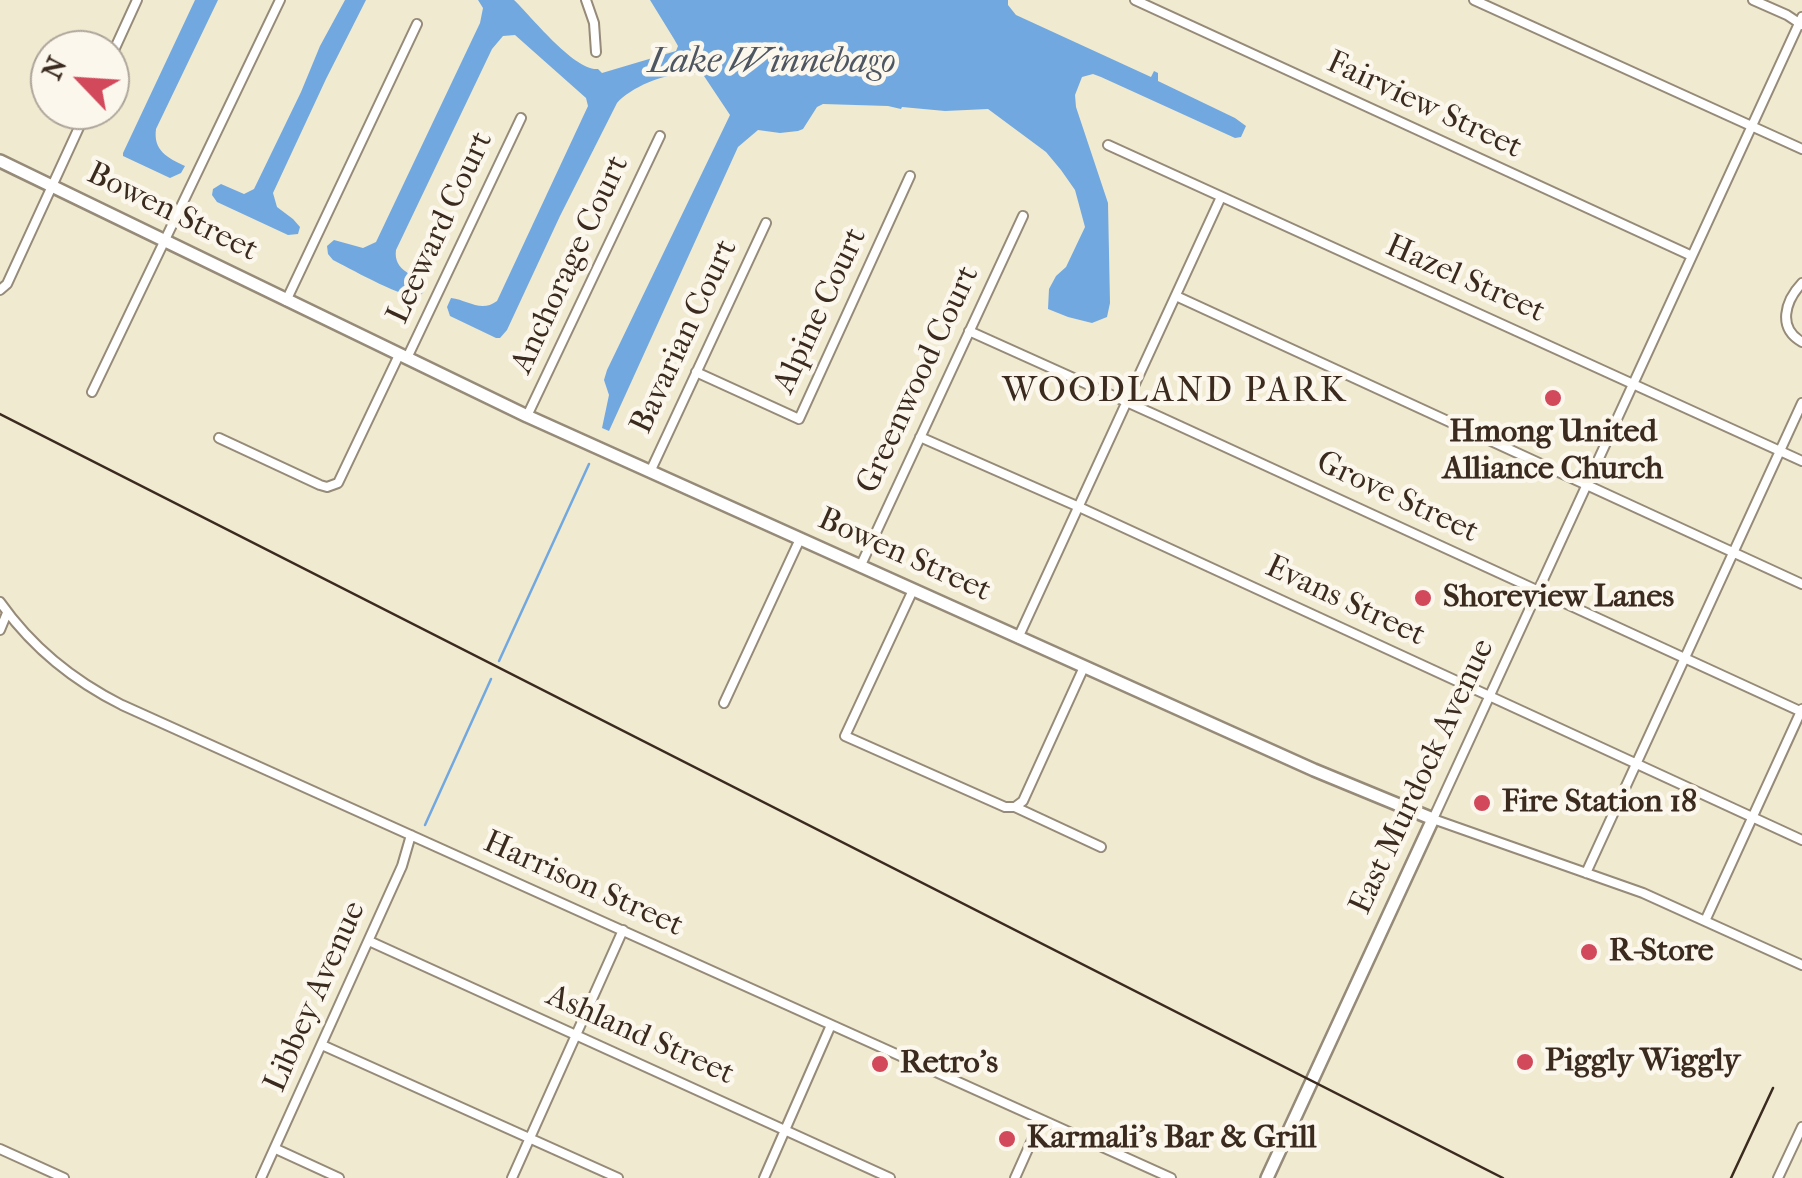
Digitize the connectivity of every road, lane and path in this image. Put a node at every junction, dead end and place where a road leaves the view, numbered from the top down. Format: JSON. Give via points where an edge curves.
{"nodes":[{"id":1,"x":137,"y":0,"type":"edge"},
{"id":2,"x":280,"y":0,"type":"edge"},
{"id":3,"x":586,"y":0,"type":"edge"},
{"id":4,"x":1135,"y":0,"type":"edge"},
{"id":5,"x":1474,"y":0,"type":"edge"},
{"id":6,"x":1753,"y":0,"type":"edge"},
{"id":7,"x":1801,"y":22,"type":"edge"},
{"id":8,"x":416,"y":24,"type":"dead end"},
{"id":9,"x":123,"y":30,"type":"edge"},
{"id":10,"x":596,"y":52,"type":"dead end"},
{"id":11,"x":520,"y":118,"type":"dead end"},
{"id":12,"x":1752,"y":126,"type":"junction"},
{"id":13,"x":78,"y":130,"type":"edge"},
{"id":14,"x":660,"y":136,"type":"dead end"},
{"id":15,"x":1108,"y":146,"type":"dead end"},
{"id":16,"x":1802,"y":149,"type":"edge"},
{"id":17,"x":0,"y":160,"type":"edge"},
{"id":18,"x":910,"y":176,"type":"dead end"},
{"id":19,"x":52,"y":186,"type":"junction"},
{"id":20,"x":1221,"y":196,"type":"junction"},
{"id":21,"x":1023,"y":216,"type":"dead end"},
{"id":22,"x":766,"y":223,"type":"dead end"},
{"id":23,"x":166,"y":241,"type":"junction"},
{"id":24,"x":1692,"y":256,"type":"junction"},
{"id":25,"x":1802,"y":283,"type":"edge"},
{"id":26,"x":0,"y":290,"type":"edge"},
{"id":27,"x":1176,"y":296,"type":"junction"},
{"id":28,"x":286,"y":300,"type":"junction"},
{"id":29,"x":969,"y":331,"type":"junction"},
{"id":30,"x":1802,"y":342,"type":"edge"},
{"id":31,"x":403,"y":357,"type":"junction"},
{"id":32,"x":696,"y":372,"type":"junction"},
{"id":33,"x":1634,"y":384,"type":"junction"},
{"id":34,"x":92,"y":392,"type":"dead end"},
{"id":35,"x":1127,"y":402,"type":"junction"},
{"id":36,"x":1802,"y":402,"type":"edge"},
{"id":37,"x":528,"y":416,"type":"junction"},
{"id":38,"x":219,"y":438,"type":"dead end"},
{"id":39,"x":920,"y":438,"type":"junction"},
{"id":40,"x":1780,"y":451,"type":"junction"},
{"id":41,"x":1802,"y":462,"type":"edge"},
{"id":42,"x":650,"y":472,"type":"junction"},
{"id":43,"x":1588,"y":486,"type":"junction"},
{"id":44,"x":1079,"y":508,"type":"junction"},
{"id":45,"x":800,"y":539,"type":"junction"},
{"id":46,"x":1733,"y":552,"type":"junction"},
{"id":47,"x":860,"y":566,"type":"junction"},
{"id":48,"x":1802,"y":584,"type":"edge"},
{"id":49,"x":913,"y":590,"type":"junction"},
{"id":50,"x":1538,"y":591,"type":"junction"},
{"id":51,"x":0,"y":602,"type":"edge"},
{"id":52,"x":8,"y":613,"type":"junction"},
{"id":53,"x":0,"y":630,"type":"edge"},
{"id":54,"x":1018,"y":638,"type":"junction"},
{"id":55,"x":1684,"y":658,"type":"junction"},
{"id":56,"x":1084,"y":667,"type":"junction"},
{"id":57,"x":1490,"y":696,"type":"junction"},
{"id":58,"x":724,"y":703,"type":"dead end"},
{"id":59,"x":1802,"y":711,"type":"edge"},
{"id":60,"x":1635,"y":764,"type":"junction"},
{"id":61,"x":1015,"y":808,"type":"junction"},
{"id":62,"x":1752,"y":817,"type":"junction"},
{"id":63,"x":1433,"y":820,"type":"junction"},
{"id":64,"x":412,"y":834,"type":"junction"},
{"id":65,"x":1802,"y":840,"type":"edge"},
{"id":66,"x":1102,"y":847,"type":"dead end"},
{"id":67,"x":1586,"y":873,"type":"junction"},
{"id":68,"x":1705,"y":920,"type":"junction"},
{"id":69,"x":623,"y":930,"type":"junction"},
{"id":70,"x":369,"y":941,"type":"junction"},
{"id":71,"x":1802,"y":965,"type":"edge"},
{"id":72,"x":832,"y":1025,"type":"junction"},
{"id":73,"x":576,"y":1034,"type":"junction"},
{"id":74,"x":322,"y":1045,"type":"junction"},
{"id":75,"x":1041,"y":1120,"type":"junction"},
{"id":76,"x":1802,"y":1127,"type":"edge"},
{"id":77,"x":786,"y":1129,"type":"junction"},
{"id":78,"x":530,"y":1138,"type":"junction"},
{"id":79,"x":0,"y":1149,"type":"edge"},
{"id":80,"x":276,"y":1149,"type":"junction"},
{"id":81,"x":64,"y":1178,"type":"edge"},
{"id":82,"x":262,"y":1178,"type":"edge"},
{"id":83,"x":340,"y":1178,"type":"edge"},
{"id":84,"x":512,"y":1178,"type":"edge"},
{"id":85,"x":618,"y":1178,"type":"edge"},
{"id":86,"x":764,"y":1178,"type":"edge"},
{"id":87,"x":890,"y":1178,"type":"edge"},
{"id":88,"x":1014,"y":1178,"type":"edge"},
{"id":89,"x":1170,"y":1178,"type":"edge"},
{"id":90,"x":1267,"y":1178,"type":"edge"},
{"id":91,"x":1778,"y":1178,"type":"edge"}],
"edges":[{"from":1,"to":9,"type":"street"},
{"from":2,"to":23,"type":"street"},
{"from":3,"to":10,"type":"street"},
{"from":4,"to":24,"type":"street","name":"Fairview Street"},
{"from":5,"to":12,"type":"street"},
{"from":6,"to":7,"type":"street"},
{"from":7,"to":12,"type":"street","name":"East Murdock Avenue"},
{"from":8,"to":28,"type":"street"},
{"from":11,"to":31,"type":"street","name":"Leeward Court"},
{"from":12,"to":16,"type":"street"},
{"from":12,"to":24,"type":"street","name":"East Murdock Avenue"},
{"from":13,"to":19,"type":"street"},
{"from":14,"to":37,"type":"street","name":"Anchorage Court"},
{"from":15,"to":20,"type":"street","name":"Hazel Street"},
{"from":17,"to":19,"type":"main road","name":"Bowen Street"},
{"from":18,"to":32,"type":"street","name":"Alpine Court","via":[[799,419]]},
{"from":19,"to":23,"type":"main road","name":"Bowen Street"},
{"from":19,"to":26,"type":"street"},
{"from":20,"to":27,"type":"street"},
{"from":20,"to":33,"type":"street","name":"Hazel Street"},
{"from":21,"to":29,"type":"street","name":"Greenwood Court"},
{"from":22,"to":32,"type":"street","name":"Bavarian Court"},
{"from":23,"to":28,"type":"main road","name":"Bowen Street"},
{"from":23,"to":34,"type":"street"},
{"from":24,"to":33,"type":"street","name":"East Murdock Avenue"},
{"from":25,"to":30,"type":"street","via":[[1785,318],[1788,331]]},
{"from":27,"to":35,"type":"street"},
{"from":27,"to":43,"type":"street"},
{"from":28,"to":31,"type":"main road","name":"Bowen Street"},
{"from":29,"to":35,"type":"street","name":"Grove Street"},
{"from":29,"to":39,"type":"street","name":"Greenwood Court"},
{"from":31,"to":37,"type":"main road","name":"Bowen Street"},
{"from":31,"to":38,"type":"street","name":"Leeward Court","via":[[332,486]]},
{"from":32,"to":42,"type":"street","name":"Bavarian Court"},
{"from":33,"to":40,"type":"street","name":"Hazel Street"},
{"from":33,"to":43,"type":"street","name":"East Murdock Avenue"},
{"from":35,"to":44,"type":"street"},
{"from":35,"to":50,"type":"street","name":"Grove Street"},
{"from":36,"to":40,"type":"street"},
{"from":37,"to":42,"type":"main road","name":"Bowen Street"},
{"from":39,"to":44,"type":"street","name":"Evans Street"},
{"from":39,"to":47,"type":"street","name":"Greenwood Court"},
{"from":40,"to":41,"type":"street","name":"Hazel Street"},
{"from":40,"to":46,"type":"street"},
{"from":42,"to":45,"type":"main road","name":"Bowen Street"},
{"from":43,"to":46,"type":"street"},
{"from":43,"to":50,"type":"street","name":"East Murdock Avenue"},
{"from":44,"to":54,"type":"street"},
{"from":44,"to":57,"type":"street","name":"Evans Street"},
{"from":45,"to":47,"type":"main road","name":"Bowen Street"},
{"from":45,"to":58,"type":"street"},
{"from":46,"to":48,"type":"street"},
{"from":46,"to":55,"type":"street"},
{"from":47,"to":49,"type":"main road","name":"Bowen Street"},
{"from":49,"to":54,"type":"main road","name":"Bowen Street"},
{"from":49,"to":61,"type":"street","via":[[845,736]]},
{"from":50,"to":55,"type":"street","name":"Grove Street"},
{"from":50,"to":57,"type":"street","name":"East Murdock Avenue"},
{"from":51,"to":52,"type":"street","name":"Harrison Street"},
{"from":52,"to":53,"type":"street"},
{"from":52,"to":64,"type":"street","name":"Harrison Street","via":[[56,662],[114,701]]},
{"from":54,"to":56,"type":"main road","name":"Bowen Street"},
{"from":55,"to":59,"type":"street","name":"Grove Street"},
{"from":55,"to":60,"type":"street"},
{"from":56,"to":61,"type":"street"},
{"from":56,"to":63,"type":"main road","name":"Bowen Street"},
{"from":57,"to":60,"type":"street","name":"Evans Street"},
{"from":57,"to":63,"type":"street","name":"East Murdock Avenue"},
{"from":59,"to":62,"type":"street"},
{"from":60,"to":62,"type":"street","name":"Evans Street"},
{"from":60,"to":67,"type":"street"},
{"from":61,"to":66,"type":"street"},
{"from":62,"to":65,"type":"street","name":"Evans Street"},
{"from":62,"to":68,"type":"street"},
{"from":63,"to":67,"type":"street","name":"Bowen Street"},
{"from":63,"to":90,"type":"main road","name":"East Murdock Avenue"},
{"from":64,"to":69,"type":"street","name":"Harrison Street"},
{"from":64,"to":70,"type":"street","name":"Libbey Avenue"},
{"from":67,"to":68,"type":"street","name":"Bowen Street"},
{"from":68,"to":71,"type":"street","name":"Bowen Street"},
{"from":69,"to":72,"type":"street","name":"Harrison Street"},
{"from":69,"to":73,"type":"street"},
{"from":70,"to":73,"type":"street","name":"Ashland Street"},
{"from":70,"to":74,"type":"street","name":"Libbey Avenue"},
{"from":72,"to":75,"type":"street","name":"Harrison Street"},
{"from":72,"to":77,"type":"street"},
{"from":73,"to":77,"type":"street","name":"Ashland Street"},
{"from":73,"to":78,"type":"street"},
{"from":74,"to":78,"type":"street"},
{"from":74,"to":80,"type":"street","name":"Libbey Avenue"},
{"from":75,"to":88,"type":"street"},
{"from":75,"to":89,"type":"street","name":"Harrison Street"},
{"from":76,"to":91,"type":"street"},
{"from":77,"to":86,"type":"street"},
{"from":77,"to":87,"type":"street","name":"Ashland Street"},
{"from":78,"to":84,"type":"street"},
{"from":78,"to":85,"type":"street"},
{"from":79,"to":81,"type":"street"},
{"from":80,"to":82,"type":"street","name":"Libbey Avenue"},
{"from":80,"to":83,"type":"street"}]}
